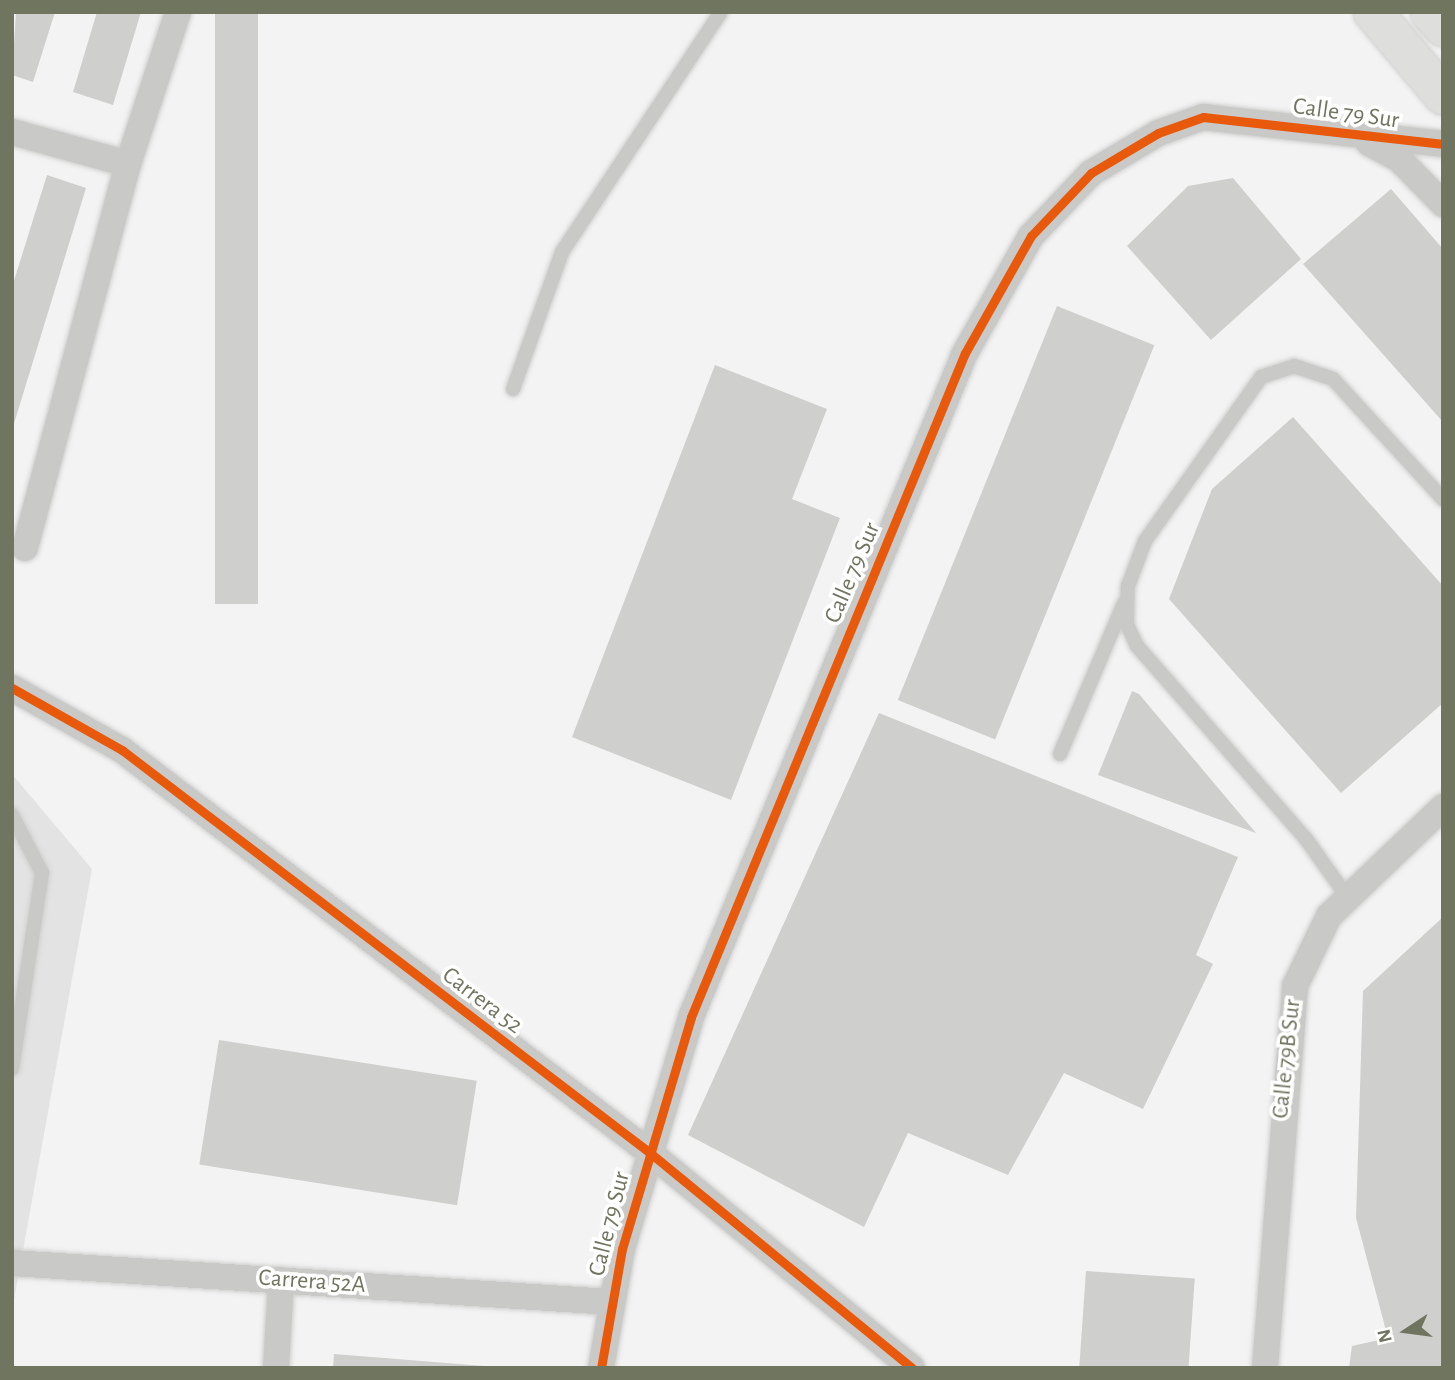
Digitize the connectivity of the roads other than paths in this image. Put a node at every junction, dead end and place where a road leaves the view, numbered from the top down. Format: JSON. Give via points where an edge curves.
{"nodes":[{"id":1,"x":178,"y":12,"type":"edge"},
{"id":2,"x":721,"y":12,"type":"edge"},
{"id":3,"x":1373,"y":12,"type":"edge"},
{"id":4,"x":1430,"y":12,"type":"edge"},
{"id":5,"x":1443,"y":27,"type":"edge"},
{"id":6,"x":1443,"y":95,"type":"edge"},
{"id":7,"x":12,"y":132,"type":"edge"},
{"id":8,"x":1362,"y":139,"type":"junction"},
{"id":9,"x":1443,"y":145,"type":"edge"},
{"id":10,"x":128,"y":164,"type":"junction"},
{"id":11,"x":1443,"y":204,"type":"edge"},
{"id":12,"x":513,"y":389,"type":"dead end"},
{"id":13,"x":1443,"y":499,"type":"edge"},
{"id":14,"x":25,"y":548,"type":"dead end"},
{"id":15,"x":1125,"y":602,"type":"junction"},
{"id":16,"x":12,"y":688,"type":"edge"},
{"id":17,"x":1060,"y":754,"type":"dead end"},
{"id":18,"x":1443,"y":807,"type":"edge"},
{"id":19,"x":12,"y":815,"type":"edge"},
{"id":20,"x":1348,"y":898,"type":"junction"},
{"id":21,"x":12,"y":1069,"type":"edge"},
{"id":22,"x":649,"y":1152,"type":"junction"},
{"id":23,"x":12,"y":1263,"type":"edge"},
{"id":24,"x":281,"y":1280,"type":"junction"},
{"id":25,"x":611,"y":1301,"type":"junction"},
{"id":26,"x":276,"y":1368,"type":"edge"},
{"id":27,"x":601,"y":1368,"type":"edge"},
{"id":28,"x":912,"y":1368,"type":"edge"},
{"id":29,"x":1265,"y":1368,"type":"edge"}],
"edges":[{"from":1,"to":10,"type":"street"},
{"from":2,"to":12,"type":"lane","via":[[562,252]]},
{"from":3,"to":6,"type":"highway"},
{"from":4,"to":5,"type":"highway"},
{"from":7,"to":10,"type":"street"},
{"from":8,"to":9,"type":"street","name":"Calle 79 Sur"},
{"from":8,"to":11,"type":"street","via":[[1399,159]]},
{"from":8,"to":22,"type":"street","name":"Calle 79 Sur","via":[[1249,118],[1203,117],[1158,134],[1091,173],[1031,236],[965,353],[691,1017]]},
{"from":10,"to":14,"type":"street"},
{"from":13,"to":15,"type":"lane","via":[[1333,379],[1294,366],[1272,373],[1261,377],[1145,541]]},
{"from":15,"to":17,"type":"lane"},
{"from":15,"to":20,"type":"lane","via":[[1138,646],[1306,839]]},
{"from":16,"to":22,"type":"street","name":"Carrera 52","via":[[122,750]]},
{"from":18,"to":20,"type":"street","name":"Calle 79B Sur"},
{"from":19,"to":21,"type":"lane","via":[[42,873]]},
{"from":20,"to":29,"type":"street","name":"Calle 79B Sur","via":[[1306,957],[1287,1024]]},
{"from":22,"to":25,"type":"street","name":"Calle 79 Sur"},
{"from":22,"to":28,"type":"street","name":"Carrera 52"},
{"from":23,"to":24,"type":"street","name":"Carrera 52A"},
{"from":24,"to":25,"type":"street","name":"Carrera 52A"},
{"from":24,"to":26,"type":"street"},
{"from":25,"to":27,"type":"street","name":"Calle 79 Sur"}]}
